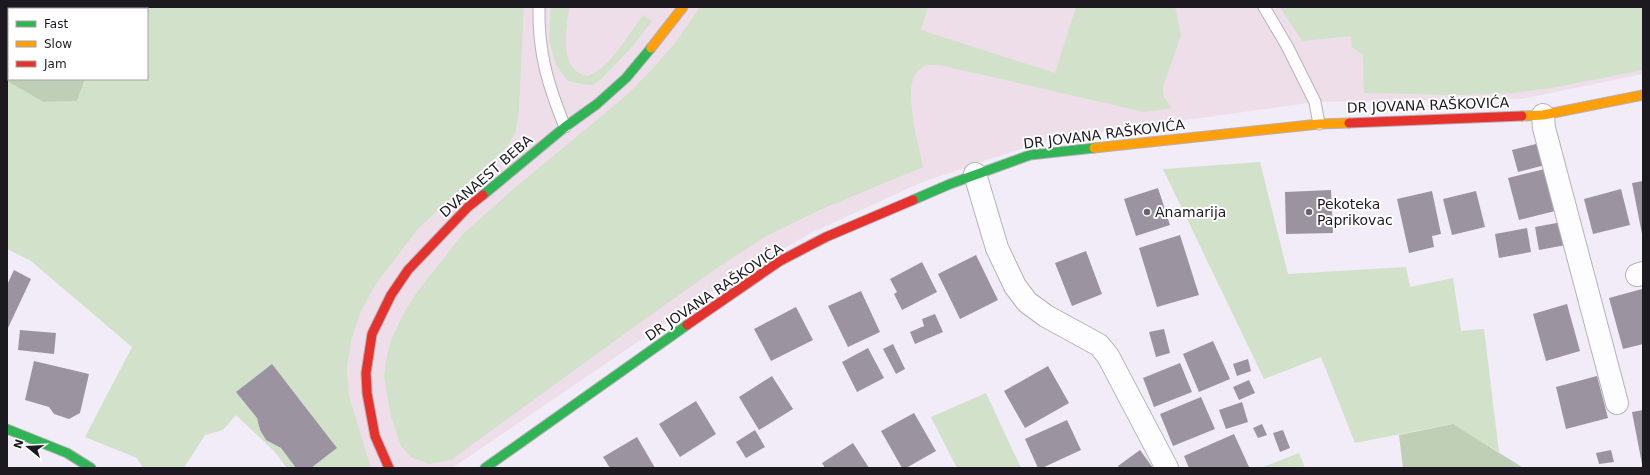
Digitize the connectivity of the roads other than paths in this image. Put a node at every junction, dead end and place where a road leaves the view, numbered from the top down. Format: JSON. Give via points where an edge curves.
{"nodes":[{"id":1,"x":539,"y":7,"type":"edge"},
{"id":2,"x":683,"y":7,"type":"edge"},
{"id":3,"x":1264,"y":7,"type":"edge"},
{"id":4,"x":1643,"y":95,"type":"edge"},
{"id":5,"x":1543,"y":115,"type":"junction"},
{"id":6,"x":1319,"y":124,"type":"junction"},
{"id":7,"x":565,"y":127,"type":"junction"},
{"id":8,"x":975,"y":174,"type":"junction"},
{"id":9,"x":1617,"y":403,"type":"dead end"},
{"id":10,"x":7,"y":429,"type":"edge"},
{"id":11,"x":91,"y":468,"type":"edge"},
{"id":12,"x":389,"y":468,"type":"edge"},
{"id":13,"x":485,"y":468,"type":"edge"},
{"id":14,"x":1167,"y":468,"type":"edge"}],
"edges":[{"from":1,"to":7,"type":"lane","via":[[543,61],[551,93]]},
{"from":2,"to":7,"type":"street","name":"DVANAEST BEBA","via":[[626,78],[597,104]]},
{"from":3,"to":6,"type":"lane","via":[[1315,102]]},
{"from":4,"to":5,"type":"street","name":"DR JOVANA RAŠKOVIĆA"},
{"from":5,"to":6,"type":"street","name":"DR JOVANA RAŠKOVIĆA"},
{"from":5,"to":9,"type":"street","via":[[1544,128]]},
{"from":6,"to":8,"type":"street","name":"DR JOVANA RAŠKOVIĆA","via":[[1030,156]]},
{"from":7,"to":12,"type":"street","name":"DVANAEST BEBA","via":[[468,206],[408,270],[386,306],[372,334],[366,380],[376,436]]},
{"from":8,"to":13,"type":"street","name":"DR JOVANA RAŠKOVIĆA","via":[[826,237],[780,262]]},
{"from":8,"to":14,"type":"street","via":[[997,248],[1015,286],[1027,302],[1046,316],[1099,345],[1108,356]]},
{"from":10,"to":11,"type":"street","via":[[67,453]]}]}
